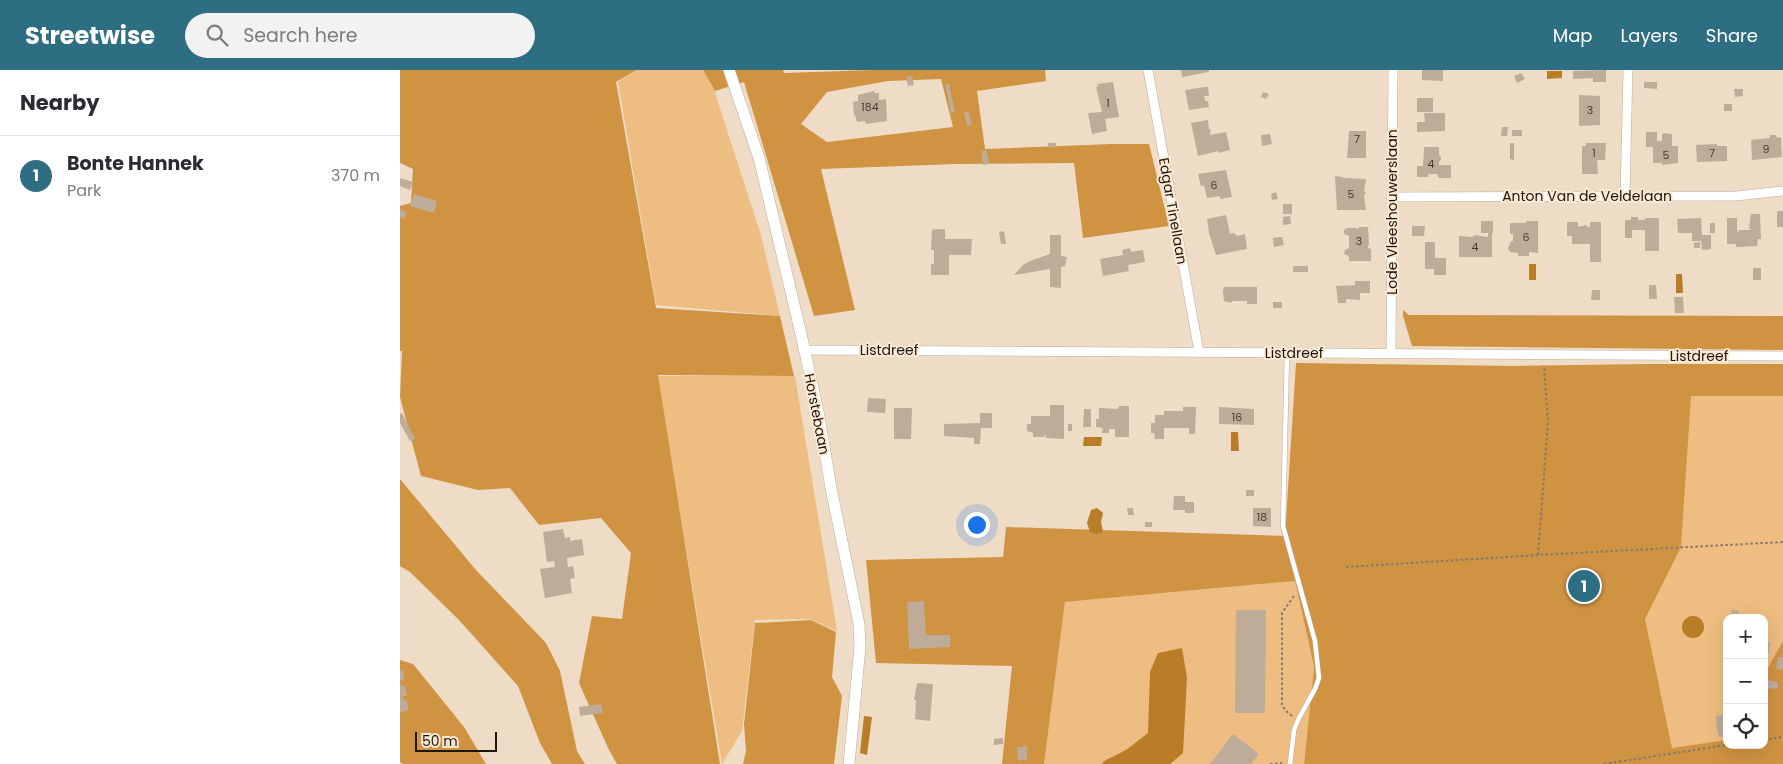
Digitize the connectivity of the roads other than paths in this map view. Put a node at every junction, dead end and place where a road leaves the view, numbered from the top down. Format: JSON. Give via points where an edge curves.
{"nodes":[{"id":1,"x":729,"y":70,"type":"edge"},
{"id":2,"x":1148,"y":70,"type":"edge"},
{"id":3,"x":1393,"y":70,"type":"edge"},
{"id":4,"x":1628,"y":70,"type":"edge"},
{"id":5,"x":1783,"y":191,"type":"edge"},
{"id":6,"x":1625,"y":196,"type":"junction"},
{"id":7,"x":1391,"y":197,"type":"junction"},
{"id":8,"x":804,"y":350,"type":"junction"},
{"id":9,"x":1198,"y":352,"type":"junction"},
{"id":10,"x":1288,"y":353,"type":"junction"},
{"id":11,"x":1391,"y":353,"type":"junction"},
{"id":12,"x":1783,"y":356,"type":"edge"},
{"id":13,"x":849,"y":764,"type":"edge"},
{"id":14,"x":1288,"y":764,"type":"edge"}],
"edges":[{"from":1,"to":8,"type":"street","name":"Horstebaan","via":[[759,158]]},
{"from":2,"to":9,"type":"street","name":"Edgar Tinellaan"},
{"from":3,"to":7,"type":"street","name":"Lode Vleeshouwerslaan"},
{"from":4,"to":6,"type":"street"},
{"from":5,"to":6,"type":"street","name":"Anton Van de Veldelaan","via":[[1736,196]]},
{"from":6,"to":7,"type":"street","name":"Anton Van de Veldelaan"},
{"from":7,"to":11,"type":"street","name":"Lode Vleeshouwerslaan"},
{"from":8,"to":9,"type":"street","name":"Listdreef"},
{"from":8,"to":13,"type":"street","name":"Horstebaan","via":[[859,624],[860,647]]},
{"from":9,"to":10,"type":"street","name":"Listdreef"},
{"from":10,"to":11,"type":"street","name":"Listdreef"},
{"from":10,"to":14,"type":"lane","via":[[1283,526],[1315,641],[1319,678],[1298,720]]},
{"from":11,"to":12,"type":"street","name":"Listdreef"}]}
